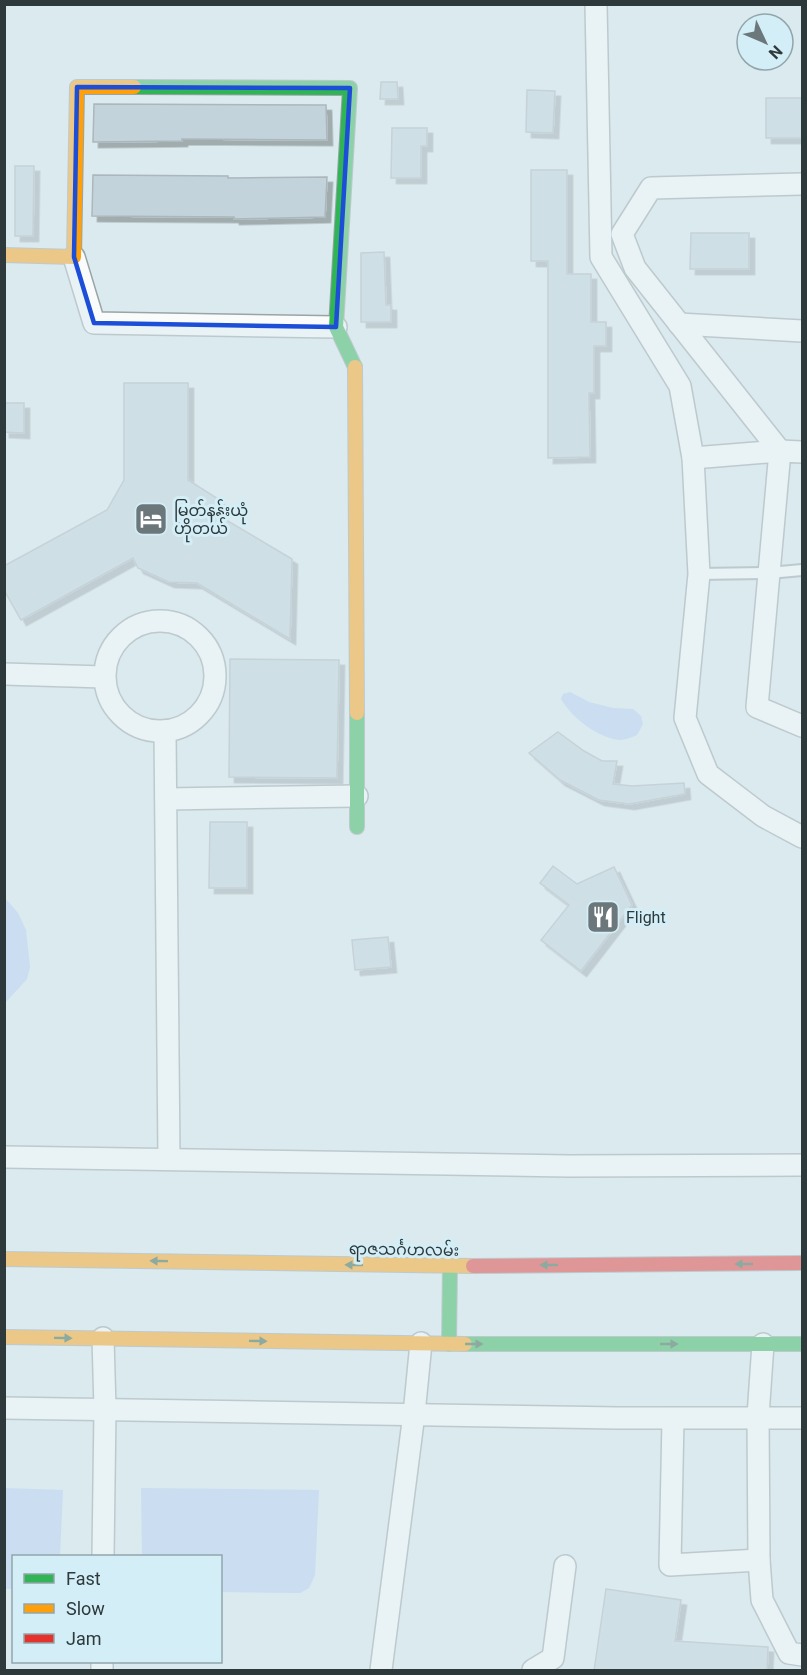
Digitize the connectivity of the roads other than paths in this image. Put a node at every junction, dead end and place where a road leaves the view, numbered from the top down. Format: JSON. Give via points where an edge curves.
{"nodes":[{"id":1,"x":596,"y":4,"type":"edge"},
{"id":2,"x":802,"y":184,"type":"edge"},
{"id":3,"x":4,"y":255,"type":"edge"},
{"id":4,"x":74,"y":257,"type":"junction"},
{"id":5,"x":679,"y":324,"type":"junction"},
{"id":6,"x":336,"y":327,"type":"junction"},
{"id":7,"x":802,"y":331,"type":"edge"},
{"id":8,"x":780,"y":451,"type":"junction"},
{"id":9,"x":802,"y":452,"type":"edge"},
{"id":10,"x":693,"y":458,"type":"junction"},
{"id":11,"x":802,"y":570,"type":"edge"},
{"id":12,"x":769,"y":573,"type":"junction"},
{"id":13,"x":699,"y":574,"type":"junction"},
{"id":14,"x":4,"y":674,"type":"edge"},
{"id":15,"x":104,"y":677,"type":"junction"},
{"id":16,"x":802,"y":726,"type":"edge"},
{"id":17,"x":165,"y":732,"type":"junction"},
{"id":18,"x":357,"y":796,"type":"junction"},
{"id":19,"x":166,"y":799,"type":"junction"},
{"id":20,"x":357,"y":827,"type":"dead end"},
{"id":21,"x":802,"y":837,"type":"edge"},
{"id":22,"x":4,"y":1157,"type":"edge"},
{"id":23,"x":169,"y":1159,"type":"junction"},
{"id":24,"x":802,"y":1165,"type":"edge"},
{"id":25,"x":4,"y":1259,"type":"edge"},
{"id":26,"x":802,"y":1263,"type":"edge"},
{"id":27,"x":450,"y":1266,"type":"junction"},
{"id":28,"x":4,"y":1337,"type":"edge"},
{"id":29,"x":103,"y":1338,"type":"junction"},
{"id":30,"x":421,"y":1343,"type":"junction"},
{"id":31,"x":449,"y":1344,"type":"junction"},
{"id":32,"x":763,"y":1344,"type":"junction"},
{"id":33,"x":802,"y":1344,"type":"edge"},
{"id":34,"x":4,"y":1408,"type":"edge"},
{"id":35,"x":105,"y":1409,"type":"junction"},
{"id":36,"x":414,"y":1414,"type":"junction"},
{"id":37,"x":758,"y":1416,"type":"junction"},
{"id":38,"x":802,"y":1418,"type":"edge"},
{"id":39,"x":673,"y":1419,"type":"junction"},
{"id":40,"x":103,"y":1555,"type":"edge"},
{"id":41,"x":759,"y":1560,"type":"junction"},
{"id":42,"x":565,"y":1566,"type":"dead end"},
{"id":43,"x":802,"y":1655,"type":"edge"},
{"id":44,"x":556,"y":1664,"type":"edge"},
{"id":45,"x":381,"y":1671,"type":"edge"},
{"id":46,"x":533,"y":1671,"type":"edge"}],
"edges":[{"from":1,"to":10,"type":"street","via":[[601,257],[680,386]]},
{"from":2,"to":5,"type":"street","via":[[651,188],[622,234],[635,268]]},
{"from":3,"to":4,"type":"main road"},
{"from":4,"to":6,"type":"street","via":[[94,323]]},
{"from":4,"to":6,"type":"main road","via":[[77,87],[350,88]]},
{"from":5,"to":7,"type":"street"},
{"from":5,"to":8,"type":"street"},
{"from":6,"to":18,"type":"main road","via":[[355,368]]},
{"from":8,"to":9,"type":"street"},
{"from":8,"to":10,"type":"street"},
{"from":8,"to":12,"type":"street"},
{"from":10,"to":13,"type":"street"},
{"from":11,"to":12,"type":"lane"},
{"from":12,"to":13,"type":"lane"},
{"from":12,"to":16,"type":"street","via":[[757,707]]},
{"from":13,"to":21,"type":"street","via":[[685,718],[708,774],[763,816]]},
{"from":14,"to":15,"type":"street"},
{"from":15,"to":17,"type":"street","via":[[116,711],[130,723]]},
{"from":15,"to":17,"type":"street","via":[[115,643],[146,622],[182,624],[197,634],[209,648],[215,666],[210,702],[183,727]]},
{"from":17,"to":19,"type":"street"},
{"from":18,"to":19,"type":"street"},
{"from":18,"to":20,"type":"main road"},
{"from":19,"to":23,"type":"street"},
{"from":22,"to":23,"type":"street"},
{"from":23,"to":24,"type":"street","via":[[569,1166]]},
{"from":27,"to":25,"type":"main road","name":"ရာဇသင်္ဂဟလမ်း","one_way":true},
{"from":26,"to":27,"type":"main road","name":"ရာဇသင်္ဂဟလမ်း","one_way":true},
{"from":27,"to":31,"type":"main road"},
{"from":28,"to":29,"type":"main road","one_way":true},
{"from":29,"to":30,"type":"main road","one_way":true},
{"from":29,"to":35,"type":"street"},
{"from":30,"to":31,"type":"main road"},
{"from":30,"to":36,"type":"street"},
{"from":31,"to":32,"type":"main road","one_way":true},
{"from":32,"to":33,"type":"main road"},
{"from":32,"to":37,"type":"street"},
{"from":34,"to":35,"type":"street"},
{"from":35,"to":36,"type":"street"},
{"from":35,"to":40,"type":"street"},
{"from":36,"to":39,"type":"street"},
{"from":36,"to":45,"type":"street"},
{"from":37,"to":38,"type":"street"},
{"from":37,"to":39,"type":"street"},
{"from":37,"to":41,"type":"street"},
{"from":39,"to":41,"type":"street","via":[[670,1565]]},
{"from":41,"to":43,"type":"street","via":[[762,1600],[789,1653]]},
{"from":42,"to":44,"type":"street"},
{"from":44,"to":46,"type":"street"}]}
